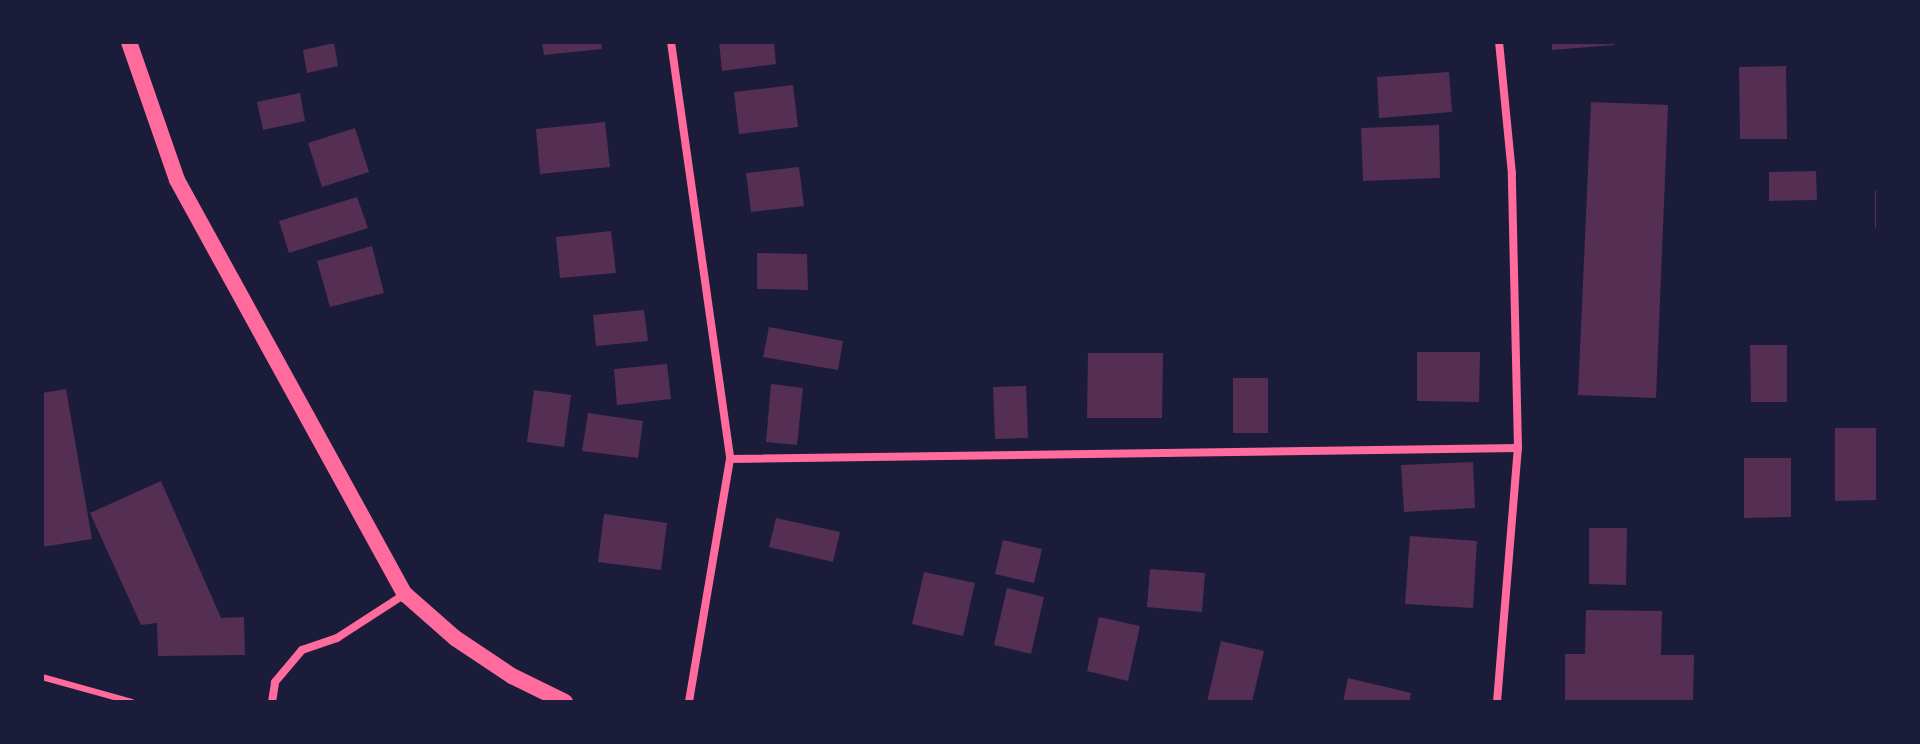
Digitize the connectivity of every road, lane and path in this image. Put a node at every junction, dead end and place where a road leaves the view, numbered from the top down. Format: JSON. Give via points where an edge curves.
{"nodes":[{"id":1,"x":129,"y":42,"type":"edge"},
{"id":2,"x":671,"y":42,"type":"edge"},
{"id":3,"x":1499,"y":42,"type":"edge"},
{"id":4,"x":1518,"y":448,"type":"junction"},
{"id":5,"x":730,"y":459,"type":"junction"},
{"id":6,"x":405,"y":594,"type":"junction"},
{"id":7,"x":42,"y":677,"type":"edge"},
{"id":8,"x":94,"y":693,"type":"junction"},
{"id":9,"x":91,"y":702,"type":"edge"},
{"id":10,"x":132,"y":702,"type":"edge"},
{"id":11,"x":272,"y":702,"type":"edge"},
{"id":12,"x":565,"y":702,"type":"edge"},
{"id":13,"x":689,"y":702,"type":"edge"},
{"id":14,"x":1497,"y":702,"type":"edge"}],
"edges":[{"from":1,"to":6,"type":"main road","via":[[177,180]]},
{"from":2,"to":5,"type":"street"},
{"from":3,"to":4,"type":"street","via":[[1512,174]]},
{"from":4,"to":5,"type":"street"},
{"from":4,"to":14,"type":"street"},
{"from":5,"to":13,"type":"street"},
{"from":6,"to":11,"type":"street","via":[[337,638],[302,650],[275,682]]},
{"from":6,"to":12,"type":"main road","via":[[455,638],[512,676]]},
{"from":7,"to":8,"type":"lane"},
{"from":8,"to":9,"type":"lane"},
{"from":8,"to":10,"type":"lane"}]}
